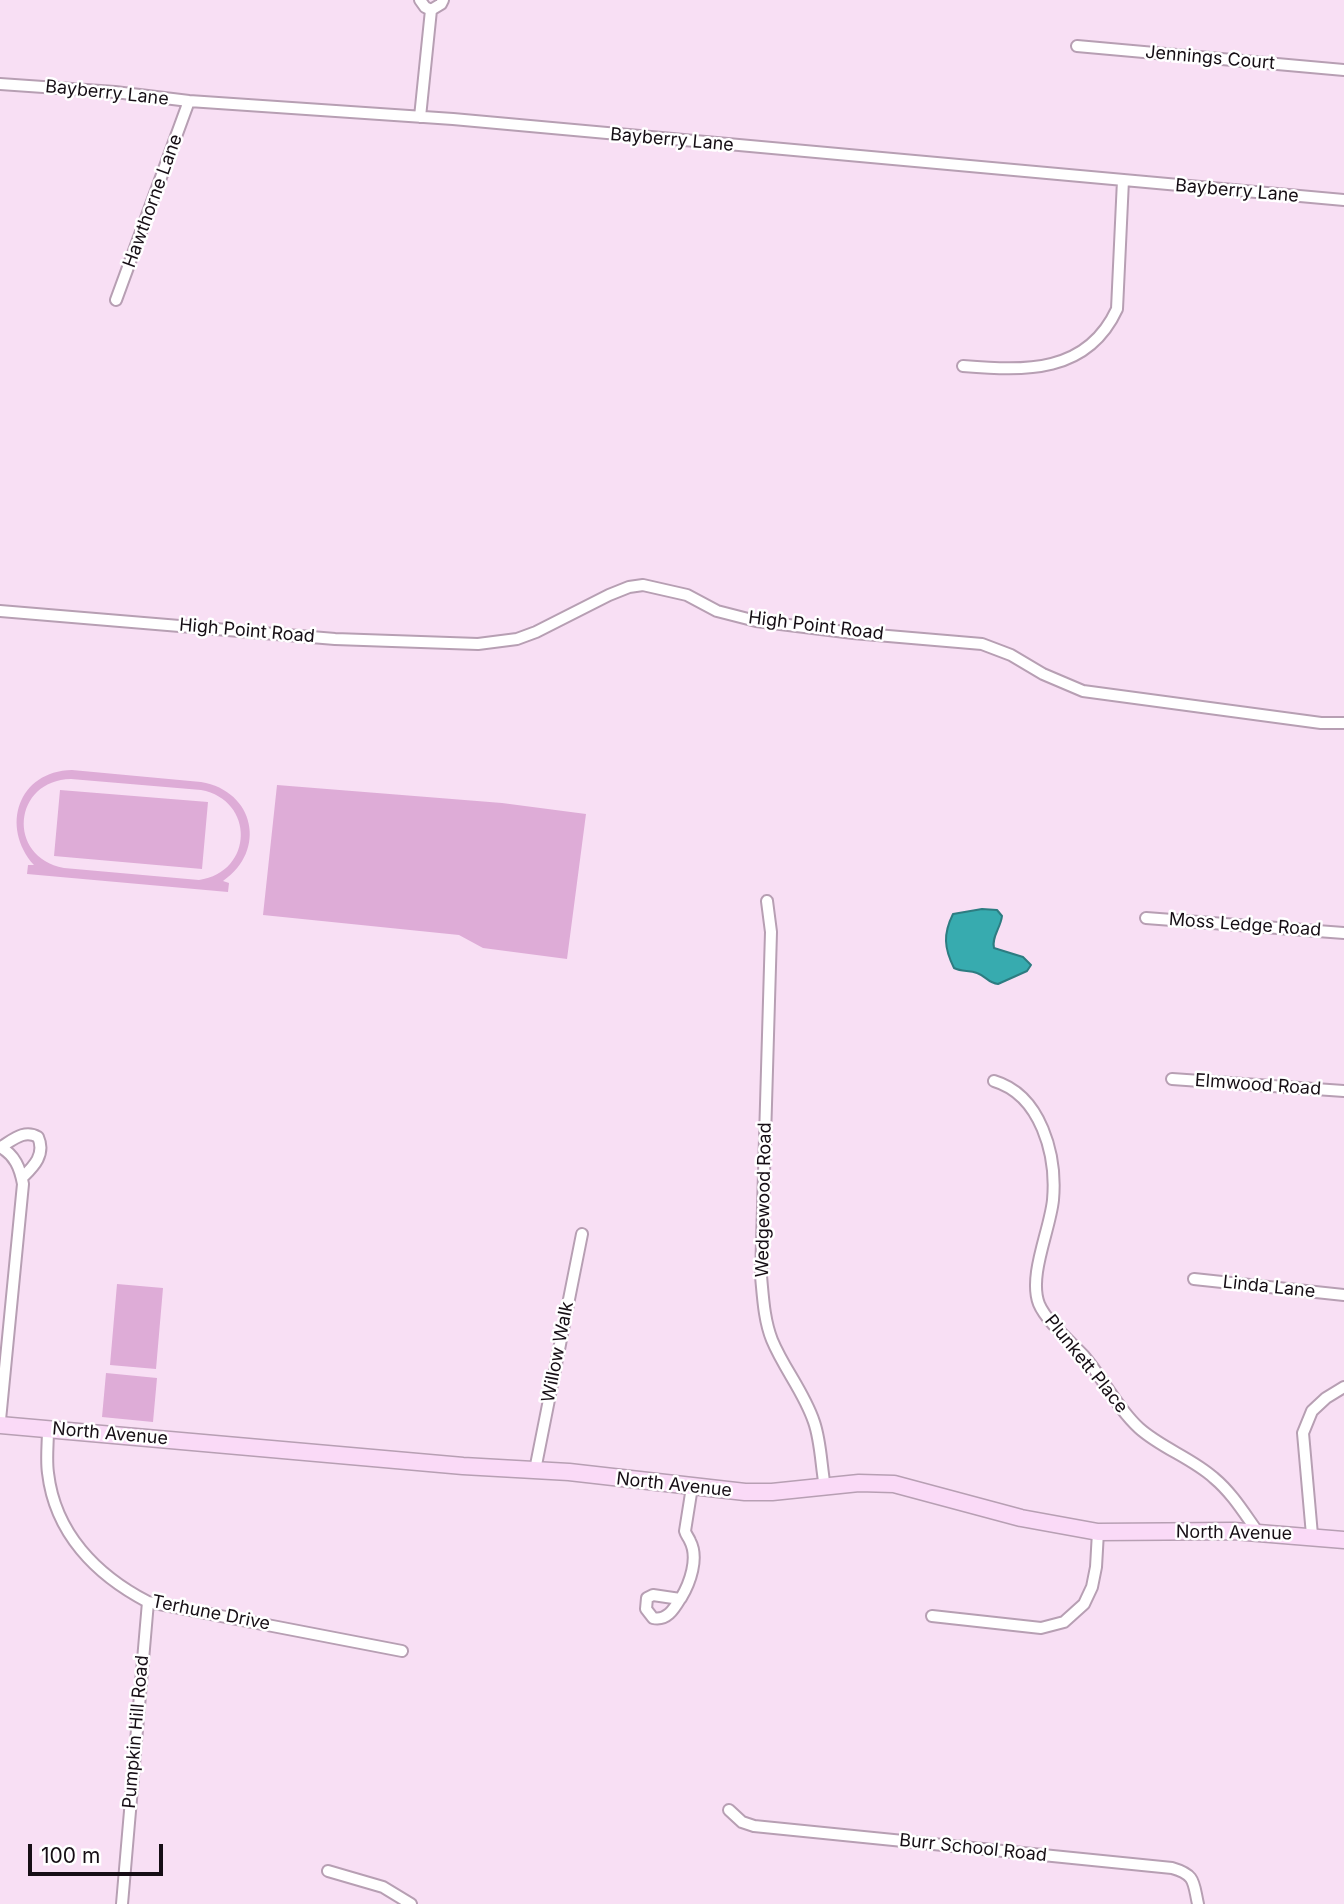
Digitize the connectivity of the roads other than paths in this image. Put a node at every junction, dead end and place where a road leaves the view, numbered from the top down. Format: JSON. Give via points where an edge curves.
{"nodes":[{"id":1,"x":420,"y":0,"type":"edge"},
{"id":2,"x":443,"y":0,"type":"edge"},
{"id":3,"x":431,"y":9,"type":"junction"},
{"id":4,"x":1077,"y":46,"type":"dead end"},
{"id":5,"x":1344,"y":70,"type":"edge"},
{"id":6,"x":0,"y":83,"type":"edge"},
{"id":7,"x":189,"y":102,"type":"junction"},
{"id":8,"x":420,"y":117,"type":"junction"},
{"id":9,"x":1123,"y":180,"type":"junction"},
{"id":10,"x":1344,"y":200,"type":"edge"},
{"id":11,"x":116,"y":300,"type":"dead end"},
{"id":12,"x":963,"y":366,"type":"dead end"},
{"id":13,"x":0,"y":611,"type":"edge"},
{"id":14,"x":1344,"y":723,"type":"edge"},
{"id":15,"x":767,"y":901,"type":"dead end"},
{"id":16,"x":1146,"y":918,"type":"dead end"},
{"id":17,"x":1344,"y":933,"type":"edge"},
{"id":18,"x":1172,"y":1079,"type":"dead end"},
{"id":19,"x":994,"y":1081,"type":"dead end"},
{"id":20,"x":1344,"y":1091,"type":"edge"},
{"id":21,"x":1,"y":1147,"type":"edge"},
{"id":22,"x":22,"y":1178,"type":"junction"},
{"id":23,"x":582,"y":1234,"type":"dead end"},
{"id":24,"x":1194,"y":1279,"type":"dead end"},
{"id":25,"x":1344,"y":1295,"type":"edge"},
{"id":26,"x":1344,"y":1387,"type":"edge"},
{"id":27,"x":0,"y":1422,"type":"edge"},
{"id":28,"x":48,"y":1429,"type":"junction"},
{"id":29,"x":535,"y":1470,"type":"junction"},
{"id":30,"x":692,"y":1487,"type":"junction"},
{"id":31,"x":825,"y":1487,"type":"junction"},
{"id":32,"x":1258,"y":1531,"type":"junction"},
{"id":33,"x":1098,"y":1532,"type":"junction"},
{"id":34,"x":1312,"y":1535,"type":"junction"},
{"id":35,"x":1344,"y":1540,"type":"edge"},
{"id":36,"x":680,"y":1599,"type":"dead end"},
{"id":37,"x":148,"y":1602,"type":"junction"},
{"id":38,"x":932,"y":1616,"type":"dead end"},
{"id":39,"x":402,"y":1651,"type":"dead end"},
{"id":40,"x":729,"y":1810,"type":"dead end"},
{"id":41,"x":328,"y":1871,"type":"dead end"},
{"id":42,"x":122,"y":1904,"type":"edge"},
{"id":43,"x":411,"y":1904,"type":"edge"},
{"id":44,"x":1198,"y":1904,"type":"edge"}],
"edges":[{"from":1,"to":3,"type":"street"},
{"from":2,"to":3,"type":"street"},
{"from":3,"to":8,"type":"street"},
{"from":4,"to":5,"type":"street","name":"Jennings Court"},
{"from":6,"to":7,"type":"street","name":"Bayberry Lane"},
{"from":7,"to":8,"type":"street","name":"Bayberry Lane"},
{"from":7,"to":11,"type":"street","name":"Hawthorne Lane"},
{"from":8,"to":9,"type":"street","name":"Bayberry Lane"},
{"from":9,"to":10,"type":"street","name":"Bayberry Lane"},
{"from":9,"to":12,"type":"street","via":[[1117,309],[1108,328],[1062,363],[997,369]]},
{"from":13,"to":14,"type":"street","name":"High Point Road","via":[[335,639],[478,644],[536,632],[609,595],[643,584],[756,621],[982,644],[1083,691]]},
{"from":15,"to":31,"type":"street","name":"Wedgewood Road","via":[[771,932],[763,1297],[772,1341],[800,1387],[815,1424]]},
{"from":16,"to":17,"type":"street","name":"Moss Ledge Road"},
{"from":18,"to":20,"type":"street","name":"Elmwood Road"},
{"from":19,"to":32,"type":"street","name":"Plunkett Place","via":[[1007,1085],[1033,1110],[1048,1146],[1053,1198],[1035,1284],[1040,1306],[1139,1428],[1213,1477]]},
{"from":21,"to":22,"type":"street","via":[[15,1159]]},
{"from":21,"to":22,"type":"street","via":[[24,1134],[38,1137],[37,1162]]},
{"from":22,"to":27,"type":"street"},
{"from":23,"to":29,"type":"street","name":"Willow Walk"},
{"from":24,"to":25,"type":"street","name":"Linda Lane"},
{"from":26,"to":34,"type":"street","via":[[1312,1411],[1303,1433]]},
{"from":27,"to":28,"type":"street","name":"North Avenue"},
{"from":28,"to":29,"type":"street","name":"North Avenue"},
{"from":28,"to":37,"type":"street","name":"Terhune Drive","via":[[53,1502],[72,1539],[96,1568]]},
{"from":29,"to":30,"type":"street","name":"North Avenue"},
{"from":30,"to":31,"type":"street","name":"North Avenue","via":[[772,1492]]},
{"from":30,"to":36,"type":"street","via":[[685,1535],[693,1558]]},
{"from":31,"to":33,"type":"street","name":"North Avenue","via":[[894,1484],[1021,1518]]},
{"from":32,"to":33,"type":"street","name":"North Avenue"},
{"from":32,"to":34,"type":"street","name":"North Avenue"},
{"from":33,"to":38,"type":"street","via":[[1092,1587],[1084,1604],[1064,1622],[1041,1628]]},
{"from":34,"to":35,"type":"street","name":"North Avenue"},
{"from":37,"to":39,"type":"street","name":"Terhune Drive"},
{"from":37,"to":42,"type":"street","name":"Pumpkin Hill Road"},
{"from":40,"to":44,"type":"street","name":"Burr School Road","via":[[741,1822],[754,1826],[1172,1868],[1189,1874]]},
{"from":41,"to":43,"type":"street","via":[[383,1887]]}]}
